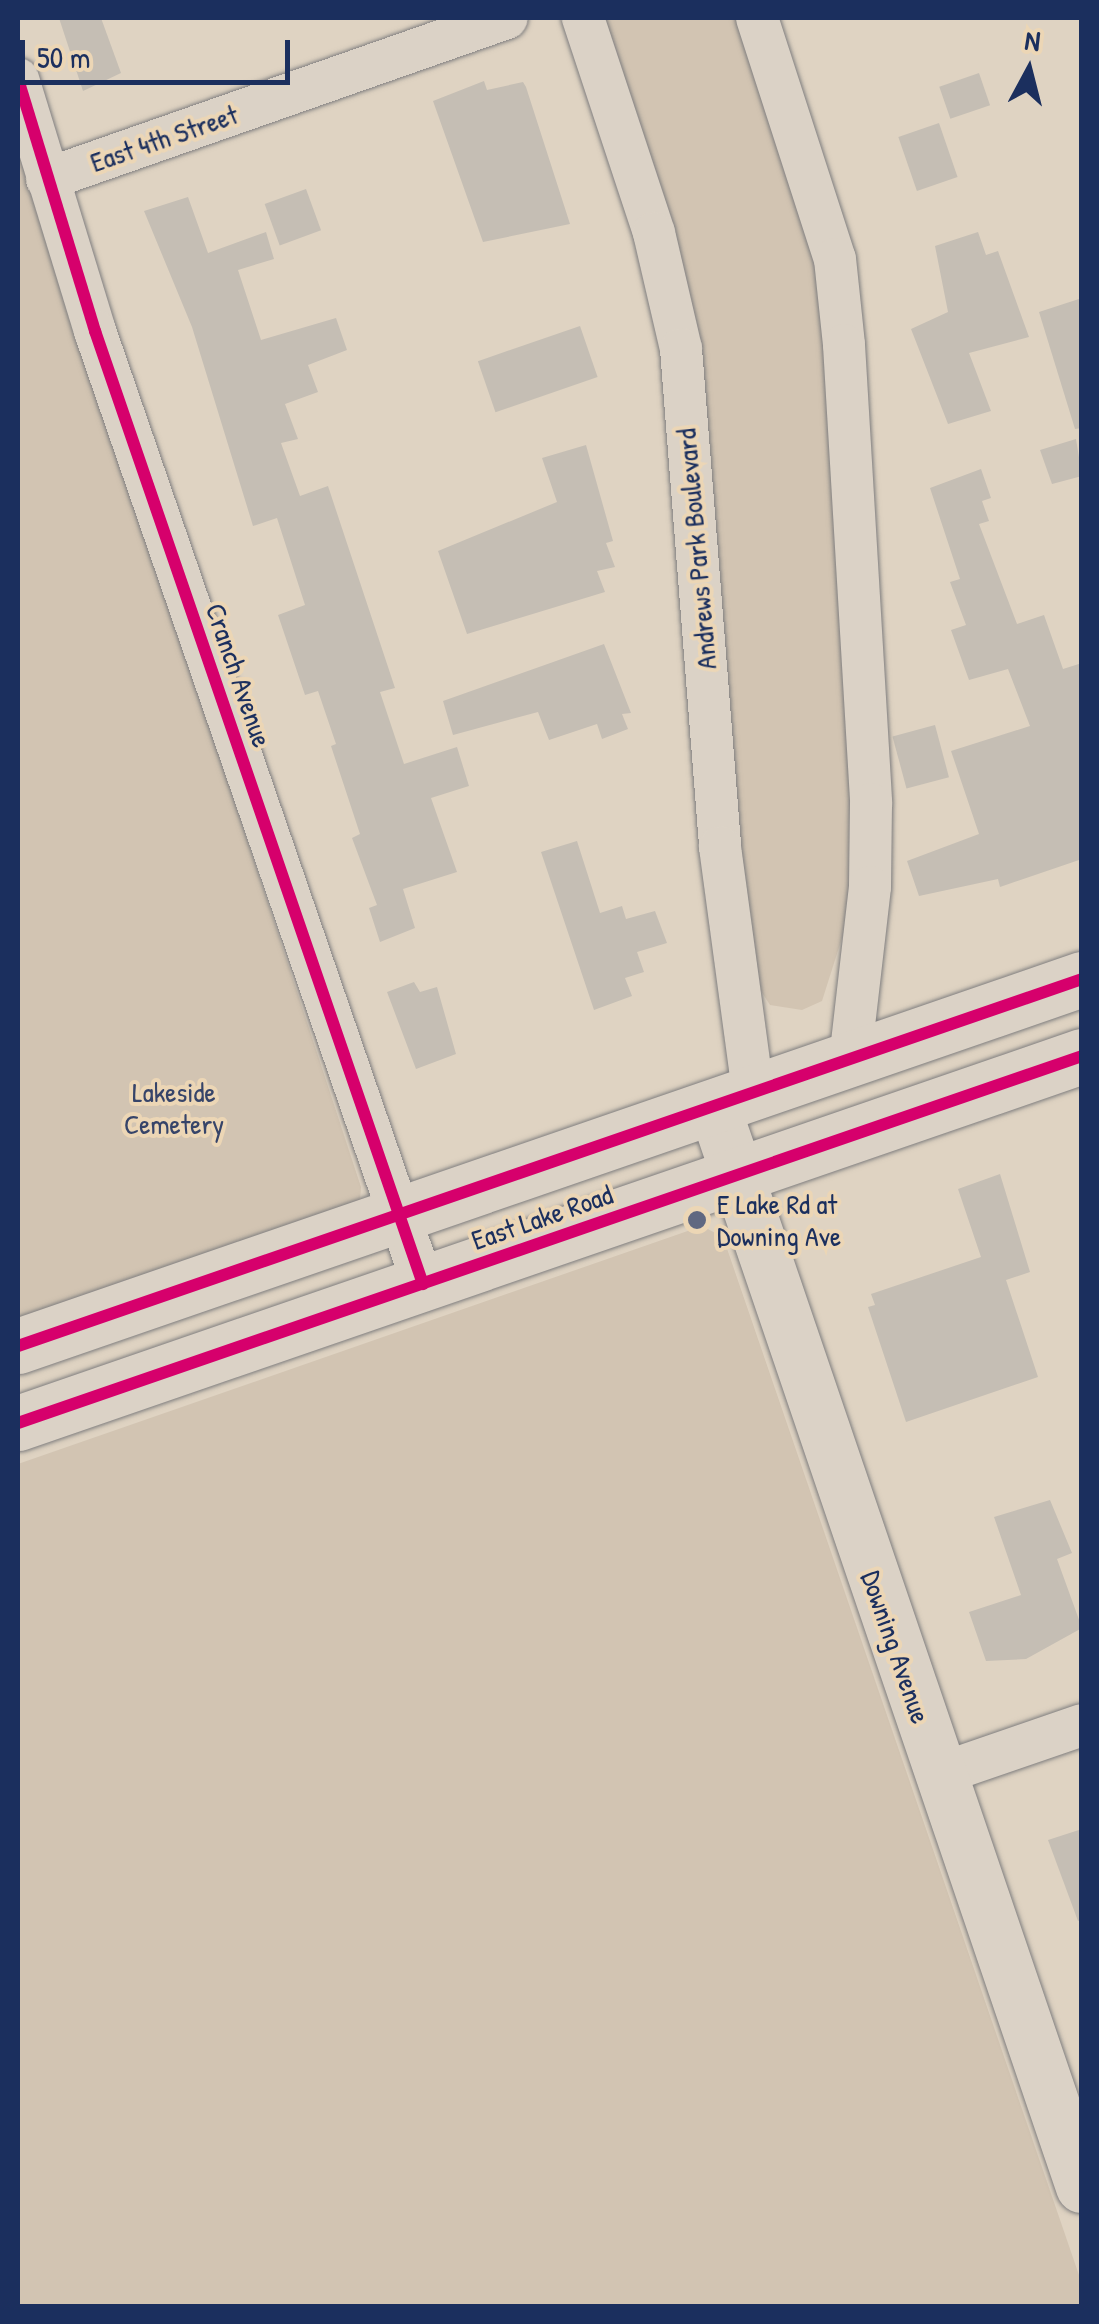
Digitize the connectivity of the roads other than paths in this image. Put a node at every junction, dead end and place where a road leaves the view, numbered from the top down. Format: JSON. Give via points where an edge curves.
{"nodes":[{"id":1,"x":507,"y":18,"type":"edge"},
{"id":2,"x":583,"y":18,"type":"edge"},
{"id":3,"x":757,"y":18,"type":"edge"},
{"id":4,"x":18,"y":80,"type":"edge"},
{"id":5,"x":47,"y":180,"type":"junction"},
{"id":6,"x":1082,"y":979,"type":"edge"},
{"id":7,"x":1082,"y":1056,"type":"edge"},
{"id":8,"x":850,"y":1058,"type":"junction"},
{"id":9,"x":734,"y":1099,"type":"junction"},
{"id":10,"x":736,"y":1174,"type":"junction"},
{"id":11,"x":396,"y":1215,"type":"junction"},
{"id":12,"x":424,"y":1284,"type":"junction"},
{"id":13,"x":18,"y":1346,"type":"edge"},
{"id":14,"x":18,"y":1423,"type":"edge"},
{"id":15,"x":1082,"y":1725,"type":"edge"},
{"id":16,"x":940,"y":1774,"type":"junction"},
{"id":17,"x":1082,"y":2188,"type":"edge"}],
"edges":[{"from":1,"to":5,"type":"street","name":"East 4th Street"},
{"from":2,"to":9,"type":"street","name":"Andrews Park Boulevard","via":[[654,233],[680,349],[730,943]]},
{"from":3,"to":8,"type":"street","via":[[826,226],[844,345],[871,804],[870,887]]},
{"from":4,"to":5,"type":"street","name":"Cranch Avenue"},
{"from":5,"to":11,"type":"street","name":"Cranch Avenue"},
{"from":6,"to":8,"type":"main road","name":"East Lake Road"},
{"from":7,"to":10,"type":"main road","name":"East Lake Road"},
{"from":8,"to":9,"type":"main road","name":"East Lake Road"},
{"from":9,"to":10,"type":"street","name":"Downing Avenue"},
{"from":9,"to":11,"type":"main road","name":"East Lake Road"},
{"from":10,"to":12,"type":"main road","name":"East Lake Road"},
{"from":10,"to":16,"type":"street","name":"Downing Avenue"},
{"from":11,"to":12,"type":"street","name":"Cranch Avenue"},
{"from":11,"to":13,"type":"main road","name":"East Lake Road"},
{"from":12,"to":14,"type":"main road","name":"East Lake Road"},
{"from":15,"to":16,"type":"street"},
{"from":16,"to":17,"type":"street","name":"Downing Avenue"}]}
